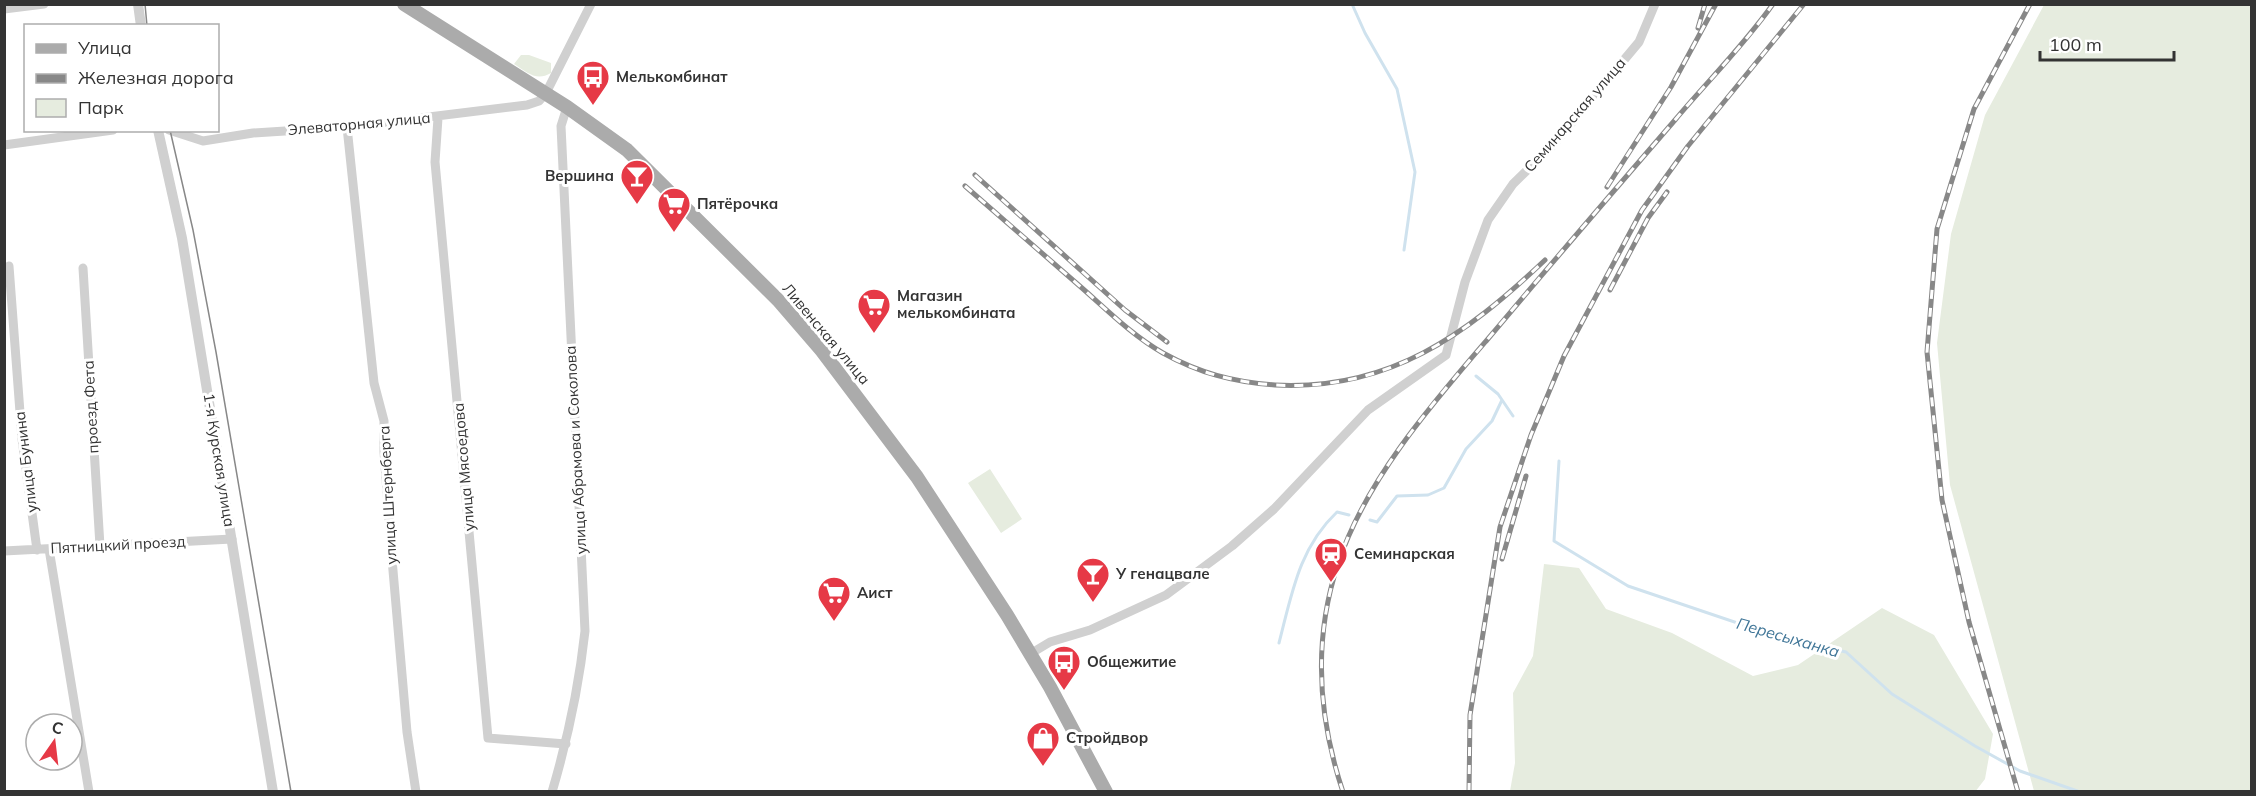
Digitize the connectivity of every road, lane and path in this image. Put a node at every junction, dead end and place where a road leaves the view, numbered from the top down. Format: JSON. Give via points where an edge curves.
{"nodes":[{"id":1,"x":44,"y":4,"type":"edge"},
{"id":2,"x":138,"y":4,"type":"edge"},
{"id":3,"x":405,"y":4,"type":"edge"},
{"id":4,"x":591,"y":4,"type":"edge"},
{"id":5,"x":1655,"y":4,"type":"edge"},
{"id":6,"x":4,"y":9,"type":"edge"},
{"id":7,"x":141,"y":24,"type":"edge"},
{"id":8,"x":546,"y":93,"type":"junction"},
{"id":9,"x":567,"y":106,"type":"junction"},
{"id":10,"x":438,"y":118,"type":"junction"},
{"id":11,"x":347,"y":127,"type":"junction"},
{"id":12,"x":98,"y":132,"type":"edge"},
{"id":13,"x":158,"y":132,"type":"edge"},
{"id":14,"x":175,"y":132,"type":"edge"},
{"id":15,"x":4,"y":145,"type":"edge"},
{"id":16,"x":9,"y":266,"type":"dead end"},
{"id":17,"x":83,"y":268,"type":"dead end"},
{"id":18,"x":7,"y":297,"type":"edge"},
{"id":19,"x":232,"y":539,"type":"junction"},
{"id":20,"x":100,"y":546,"type":"junction"},
{"id":21,"x":49,"y":549,"type":"junction"},
{"id":22,"x":37,"y":550,"type":"junction"},
{"id":23,"x":4,"y":551,"type":"edge"},
{"id":24,"x":1030,"y":654,"type":"junction"},
{"id":25,"x":566,"y":744,"type":"junction"},
{"id":26,"x":89,"y":792,"type":"edge"},
{"id":27,"x":273,"y":792,"type":"edge"},
{"id":28,"x":416,"y":792,"type":"edge"},
{"id":29,"x":552,"y":792,"type":"edge"},
{"id":30,"x":1106,"y":792,"type":"edge"}],
"edges":[{"from":1,"to":6,"type":"street"},
{"from":2,"to":7,"type":"street"},
{"from":3,"to":8,"type":"main road","name":"Ливенская улица"},
{"from":4,"to":8,"type":"street"},
{"from":5,"to":24,"type":"street","name":"Семинарская улица","via":[[1639,42],[1552,146],[1513,184],[1488,220],[1465,282],[1446,355],[1368,411],[1274,508],[1232,546],[1166,595],[1090,630],[1050,642]]},
{"from":8,"to":9,"type":"main road","name":"Ливенская улица"},
{"from":8,"to":10,"type":"street","name":"Элеваторная улица","via":[[527,105]]},
{"from":9,"to":24,"type":"main road","name":"Ливенская улица","via":[[627,150],[778,300],[822,351],[917,477]]},
{"from":9,"to":25,"type":"street","name":"улица Абрамова и Соколова","via":[[561,122],[585,631]]},
{"from":10,"to":11,"type":"street","name":"Элеваторная улица"},
{"from":10,"to":25,"type":"street","name":"улица Мясоедова","via":[[435,162],[488,738]]},
{"from":11,"to":14,"type":"street","name":"Элеваторная улица","via":[[253,133],[203,141]]},
{"from":11,"to":28,"type":"street","name":"улица Штернберга","via":[[374,383],[384,421],[392,559]]},
{"from":12,"to":15,"type":"street"},
{"from":13,"to":19,"type":"street","name":"1-я Курская улица","via":[[182,238]]},
{"from":16,"to":18,"type":"street","name":"улица Бунина"},
{"from":17,"to":20,"type":"street","name":"проезд Фета"},
{"from":18,"to":22,"type":"street","name":"улица Бунина"},
{"from":19,"to":20,"type":"street","name":"Пятницкий проезд"},
{"from":19,"to":27,"type":"street","name":"1-я Курская улица"},
{"from":20,"to":21,"type":"street","name":"Пятницкий проезд"},
{"from":21,"to":22,"type":"street","name":"Пятницкий проезд"},
{"from":21,"to":26,"type":"street"},
{"from":22,"to":23,"type":"street","name":"Пятницкий проезд"},
{"from":24,"to":30,"type":"main road","name":"Ливенская улица"},
{"from":25,"to":29,"type":"street","name":"улица Абрамова и Соколова"}]}
